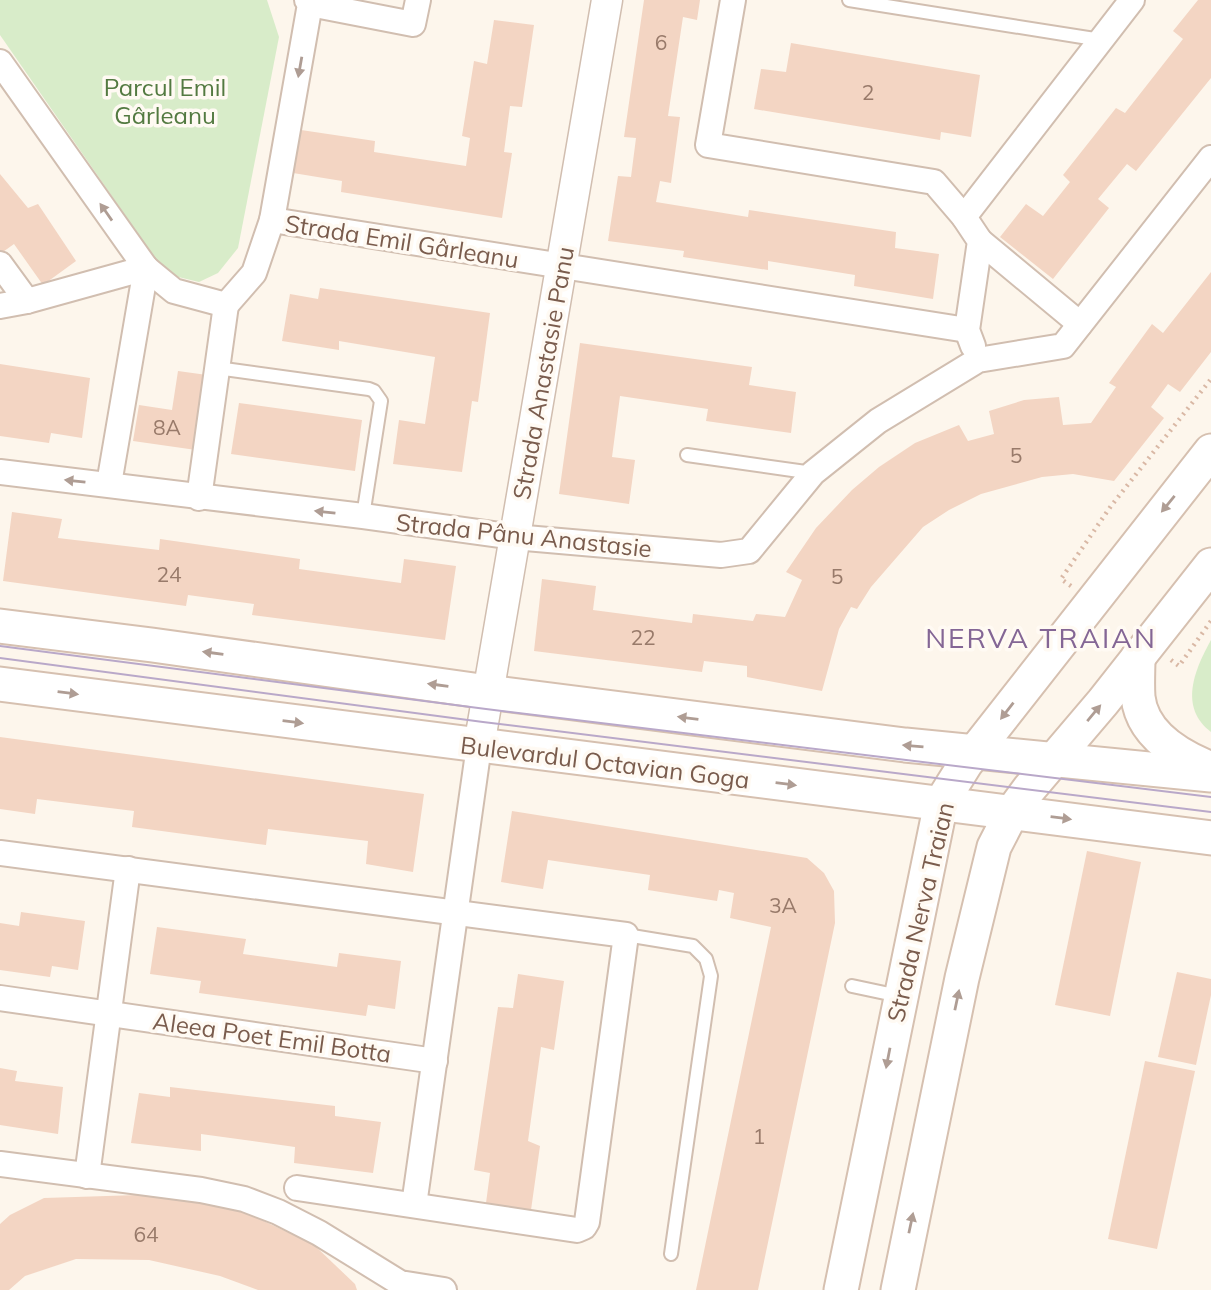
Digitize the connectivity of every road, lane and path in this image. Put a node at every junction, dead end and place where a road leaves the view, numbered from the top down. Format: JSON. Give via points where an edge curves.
{"nodes":[{"id":1,"x":418,"y":0,"type":"edge"},
{"id":2,"x":607,"y":0,"type":"edge"},
{"id":3,"x":733,"y":0,"type":"edge"},
{"id":4,"x":849,"y":0,"type":"edge"},
{"id":5,"x":1132,"y":0,"type":"edge"},
{"id":6,"x":309,"y":2,"type":"edge"},
{"id":7,"x":874,"y":2,"type":"edge"},
{"id":8,"x":914,"y":5,"type":"edge"},
{"id":9,"x":1101,"y":40,"type":"junction"},
{"id":10,"x":0,"y":62,"type":"edge"},
{"id":11,"x":1211,"y":158,"type":"edge"},
{"id":12,"x":964,"y":217,"type":"junction"},
{"id":13,"x":272,"y":220,"type":"junction"},
{"id":14,"x":980,"y":241,"type":"junction"},
{"id":15,"x":0,"y":264,"type":"edge"},
{"id":16,"x":561,"y":267,"type":"junction"},
{"id":17,"x":146,"y":268,"type":"junction"},
{"id":18,"x":27,"y":301,"type":"junction"},
{"id":19,"x":226,"y":305,"type":"junction"},
{"id":20,"x":0,"y":306,"type":"edge"},
{"id":21,"x":1080,"y":324,"type":"junction"},
{"id":22,"x":967,"y":330,"type":"junction"},
{"id":23,"x":978,"y":360,"type":"junction"},
{"id":24,"x":217,"y":368,"type":"junction"},
{"id":25,"x":1211,"y":379,"type":"edge"},
{"id":26,"x":1211,"y":451,"type":"edge"},
{"id":27,"x":687,"y":455,"type":"dead end"},
{"id":28,"x":0,"y":472,"type":"edge"},
{"id":29,"x":813,"y":473,"type":"junction"},
{"id":30,"x":109,"y":484,"type":"junction"},
{"id":31,"x":199,"y":498,"type":"junction"},
{"id":32,"x":363,"y":516,"type":"junction"},
{"id":33,"x":514,"y":537,"type":"junction"},
{"id":34,"x":1211,"y":565,"type":"edge"},
{"id":35,"x":1091,"y":601,"type":"junction"},
{"id":36,"x":0,"y":626,"type":"edge"},
{"id":37,"x":1138,"y":657,"type":"junction"},
{"id":38,"x":0,"y":684,"type":"edge"},
{"id":39,"x":488,"y":692,"type":"junction"},
{"id":40,"x":479,"y":746,"type":"junction"},
{"id":41,"x":976,"y":751,"type":"junction"},
{"id":42,"x":1055,"y":758,"type":"junction"},
{"id":43,"x":1211,"y":769,"type":"edge"},
{"id":44,"x":1211,"y":775,"type":"edge"},
{"id":45,"x":941,"y":803,"type":"junction"},
{"id":46,"x":1012,"y":812,"type":"junction"},
{"id":47,"x":1211,"y":838,"type":"edge"},
{"id":48,"x":0,"y":853,"type":"edge"},
{"id":49,"x":128,"y":869,"type":"junction"},
{"id":50,"x":456,"y":912,"type":"junction"},
{"id":51,"x":626,"y":935,"type":"junction"},
{"id":52,"x":852,"y":986,"type":"dead end"},
{"id":53,"x":900,"y":996,"type":"junction"},
{"id":54,"x":0,"y":998,"type":"edge"},
{"id":55,"x":109,"y":1014,"type":"junction"},
{"id":56,"x":435,"y":1061,"type":"junction"},
{"id":57,"x":0,"y":1164,"type":"edge"},
{"id":58,"x":87,"y":1176,"type":"junction"},
{"id":59,"x":297,"y":1188,"type":"dead end"},
{"id":60,"x":414,"y":1205,"type":"junction"},
{"id":61,"x":671,"y":1254,"type":"dead end"},
{"id":62,"x":444,"y":1290,"type":"edge"},
{"id":63,"x":841,"y":1290,"type":"edge"},
{"id":64,"x":898,"y":1290,"type":"edge"}],
"edges":[{"from":1,"to":6,"type":"street","via":[[413,24]]},
{"from":2,"to":16,"type":"street","name":"Strada Anastasie Panu"},
{"from":3,"to":12,"type":"street","via":[[708,145],[934,182]]},
{"from":4,"to":7,"type":"lane"},
{"from":5,"to":9,"type":"street"},
{"from":6,"to":13,"type":"street","one_way":true},
{"from":7,"to":8,"type":"lane"},
{"from":8,"to":9,"type":"lane"},
{"from":9,"to":12,"type":"street"},
{"from":17,"to":10,"type":"street","one_way":true},
{"from":11,"to":21,"type":"street"},
{"from":12,"to":14,"type":"street"},
{"from":13,"to":16,"type":"street","name":"Strada Emil Gârleanu"},
{"from":13,"to":19,"type":"street","name":"Strada Emil Gârleanu","via":[[254,273]]},
{"from":14,"to":21,"type":"street"},
{"from":14,"to":22,"type":"street"},
{"from":15,"to":18,"type":"street"},
{"from":16,"to":22,"type":"street","name":"Strada Emil Gârleanu"},
{"from":16,"to":33,"type":"street","name":"Strada Anastasie Panu"},
{"from":17,"to":18,"type":"street"},
{"from":17,"to":19,"type":"street","via":[[174,290]]},
{"from":17,"to":30,"type":"street"},
{"from":18,"to":20,"type":"street"},
{"from":19,"to":24,"type":"street"},
{"from":21,"to":23,"type":"street","via":[[1063,346]]},
{"from":22,"to":23,"type":"street"},
{"from":23,"to":29,"type":"street","name":"Strada Pânu Anastasie","via":[[878,421]]},
{"from":24,"to":31,"type":"street"},
{"from":24,"to":32,"type":"lane","via":[[369,389],[379,395],[382,401]]},
{"from":25,"to":35,"type":"path","via":[[1111,506],[1061,579]]},
{"from":26,"to":35,"type":"main road","name":"Strada Nerva Traian","one_way":true},
{"from":27,"to":29,"type":"lane"},
{"from":30,"to":28,"type":"street","name":"Strada Pânu Anastasie","one_way":true},
{"from":29,"to":33,"type":"street","name":"Strada Pânu Anastasie","via":[[759,542],[737,554]]},
{"from":30,"to":31,"type":"street","name":"Strada Pânu Anastasie"},
{"from":32,"to":31,"type":"street","name":"Strada Pânu Anastasie","one_way":true},
{"from":32,"to":33,"type":"street","name":"Strada Pânu Anastasie"},
{"from":33,"to":39,"type":"street","name":"Strada Anastasie Panu"},
{"from":34,"to":37,"type":"main road"},
{"from":35,"to":41,"type":"main road","name":"Strada Nerva Traian","one_way":true},
{"from":39,"to":36,"type":"main road","one_way":true},
{"from":42,"to":37,"type":"main road","one_way":true},
{"from":37,"to":43,"type":"main road","via":[[1143,716],[1173,750]]},
{"from":38,"to":40,"type":"main road","name":"Bulevardul Octavian Goga","one_way":true},
{"from":39,"to":40,"type":"street","name":"Strada Anastasie Panu"},
{"from":41,"to":39,"type":"main road","one_way":true,"via":[[905,746]]},
{"from":40,"to":45,"type":"main road","name":"Bulevardul Octavian Goga","one_way":true},
{"from":40,"to":50,"type":"street"},
{"from":41,"to":42,"type":"main road"},
{"from":41,"to":45,"type":"main road","name":"Strada Nerva Traian"},
{"from":42,"to":44,"type":"main road"},
{"from":42,"to":46,"type":"main road"},
{"from":45,"to":46,"type":"main road","name":"Bulevardul Octavian Goga"},
{"from":45,"to":53,"type":"main road","name":"Strada Nerva Traian"},
{"from":46,"to":47,"type":"main road","name":"Bulevardul Octavian Goga","one_way":true},
{"from":64,"to":46,"type":"main road","one_way":true,"via":[[986,876],[994,847]]},
{"from":48,"to":49,"type":"street"},
{"from":49,"to":50,"type":"street"},
{"from":49,"to":55,"type":"street"},
{"from":50,"to":51,"type":"street"},
{"from":50,"to":56,"type":"street"},
{"from":51,"to":60,"type":"street","via":[[584,1227],[577,1230]]},
{"from":51,"to":61,"type":"lane","via":[[693,946],[706,959],[711,976]]},
{"from":52,"to":53,"type":"lane"},
{"from":53,"to":63,"type":"main road","name":"Strada Nerva Traian","one_way":true},
{"from":54,"to":55,"type":"street","name":"Aleea Poet Emil Botta"},
{"from":55,"to":56,"type":"street","name":"Aleea Poet Emil Botta"},
{"from":55,"to":58,"type":"street"},
{"from":56,"to":60,"type":"street"},
{"from":57,"to":58,"type":"street"},
{"from":58,"to":62,"type":"street","via":[[244,1199],[318,1233],[400,1283]]},
{"from":59,"to":60,"type":"street"}]}
